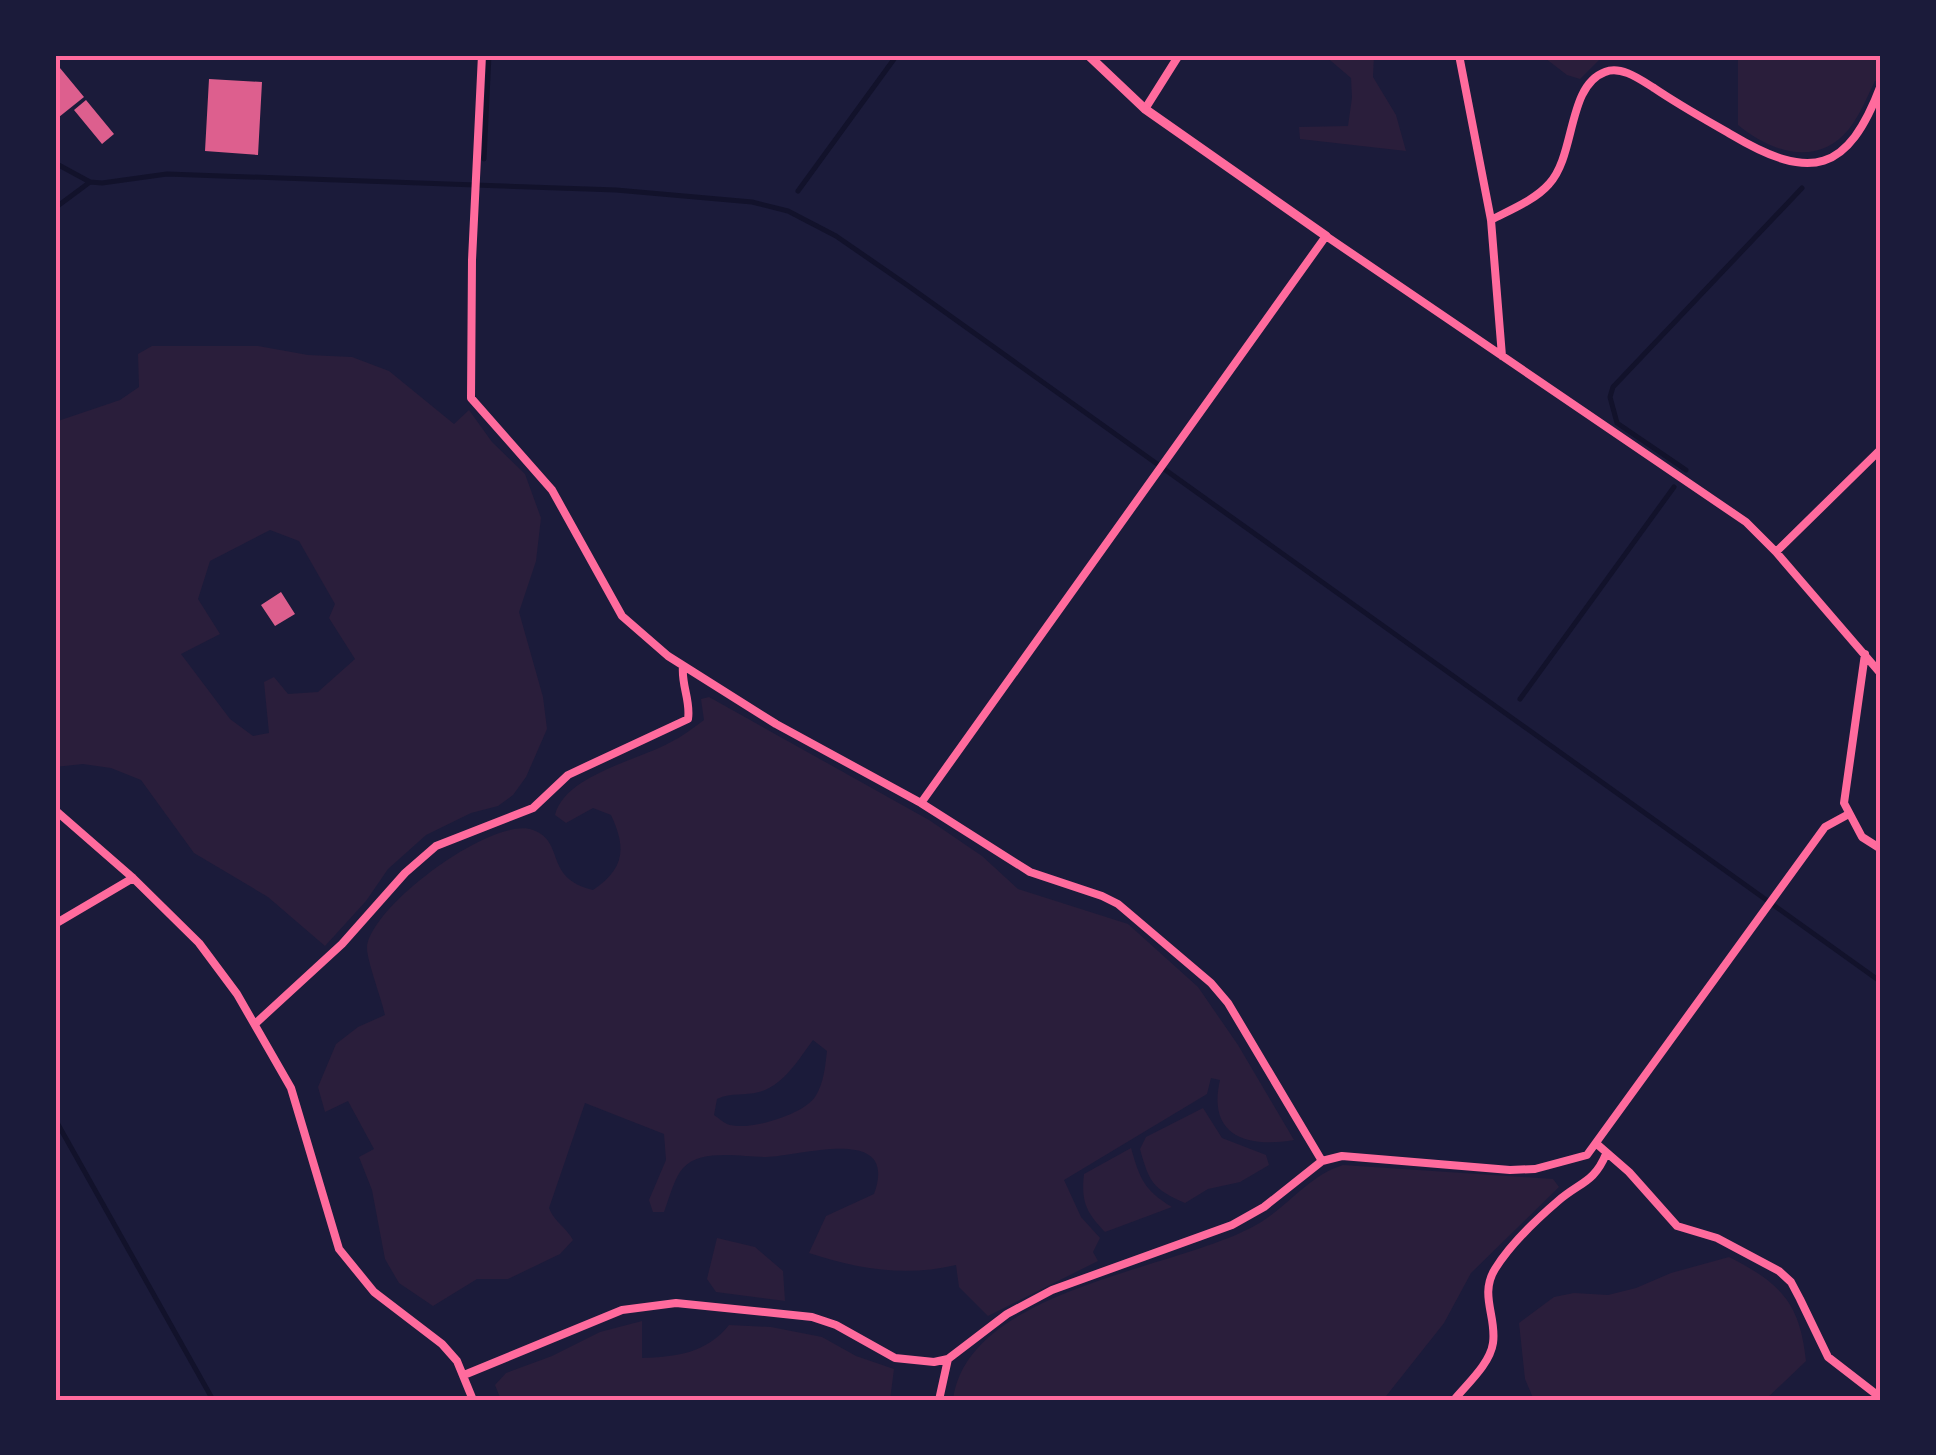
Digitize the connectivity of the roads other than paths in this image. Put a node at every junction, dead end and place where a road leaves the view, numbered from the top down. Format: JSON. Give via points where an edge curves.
{"nodes":[{"id":1,"x":482,"y":55,"type":"edge"},
{"id":2,"x":1088,"y":55,"type":"edge"},
{"id":3,"x":1180,"y":55,"type":"edge"},
{"id":4,"x":1459,"y":55,"type":"edge"},
{"id":5,"x":1881,"y":85,"type":"edge"},
{"id":6,"x":1145,"y":109,"type":"junction"},
{"id":7,"x":1491,"y":220,"type":"junction"},
{"id":8,"x":1326,"y":236,"type":"junction"},
{"id":9,"x":1502,"y":356,"type":"junction"},
{"id":10,"x":1881,"y":449,"type":"edge"},
{"id":11,"x":1776,"y":552,"type":"junction"},
{"id":12,"x":1865,"y":654,"type":"junction"},
{"id":13,"x":683,"y":666,"type":"junction"},
{"id":14,"x":1881,"y":674,"type":"edge"},
{"id":15,"x":921,"y":803,"type":"junction"},
{"id":16,"x":55,"y":810,"type":"edge"},
{"id":17,"x":1847,"y":815,"type":"junction"},
{"id":18,"x":1881,"y":849,"type":"edge"},
{"id":19,"x":133,"y":878,"type":"junction"},
{"id":20,"x":55,"y":924,"type":"edge"},
{"id":21,"x":256,"y":1024,"type":"junction"},
{"id":22,"x":1598,"y":1145,"type":"junction"},
{"id":23,"x":1606,"y":1154,"type":"junction"},
{"id":24,"x":1322,"y":1161,"type":"junction"},
{"id":25,"x":948,"y":1359,"type":"junction"},
{"id":26,"x":464,"y":1375,"type":"junction"},
{"id":27,"x":1881,"y":1398,"type":"edge"},
{"id":28,"x":472,"y":1400,"type":"edge"},
{"id":29,"x":939,"y":1400,"type":"edge"},
{"id":30,"x":1454,"y":1400,"type":"edge"}],
"edges":[{"from":1,"to":13,"type":"street","via":[[471,398],[552,490],[622,616]]},
{"from":2,"to":6,"type":"street"},
{"from":3,"to":6,"type":"street"},
{"from":4,"to":7,"type":"street"},
{"from":5,"to":7,"type":"street","via":[[1870,115],[1842,151],[1798,164],[1755,149],[1640,79],[1602,72],[1580,98],[1568,151],[1549,184]]},
{"from":6,"to":8,"type":"street"},
{"from":7,"to":9,"type":"street"},
{"from":8,"to":9,"type":"street"},
{"from":8,"to":15,"type":"street"},
{"from":9,"to":11,"type":"street","via":[[1746,522]]},
{"from":10,"to":11,"type":"street"},
{"from":11,"to":12,"type":"street"},
{"from":12,"to":14,"type":"street"},
{"from":12,"to":17,"type":"street"},
{"from":13,"to":15,"type":"street"},
{"from":13,"to":21,"type":"street","via":[[688,719],[568,775],[533,808],[436,846]]},
{"from":15,"to":24,"type":"street","via":[[1030,872],[1118,904],[1211,984]]},
{"from":16,"to":19,"type":"street"},
{"from":17,"to":18,"type":"street"},
{"from":17,"to":22,"type":"street","via":[[1826,827]]},
{"from":19,"to":20,"type":"street"},
{"from":19,"to":21,"type":"street","via":[[199,942]]},
{"from":21,"to":26,"type":"street","via":[[291,1088],[339,1249],[374,1292],[442,1344]]},
{"from":22,"to":23,"type":"street"},
{"from":22,"to":24,"type":"street","via":[[1566,1162],[1510,1170],[1342,1156]]},
{"from":23,"to":27,"type":"street","via":[[1677,1226],[1718,1238],[1779,1272],[1828,1358]]},
{"from":23,"to":30,"type":"street","via":[[1596,1174],[1558,1200],[1498,1264],[1486,1296],[1494,1342]]},
{"from":24,"to":25,"type":"street","via":[[1232,1225],[1052,1290]]},
{"from":25,"to":26,"type":"street","via":[[895,1358],[812,1317],[676,1303],[622,1310]]},
{"from":25,"to":29,"type":"street"},
{"from":26,"to":28,"type":"street"}]}
